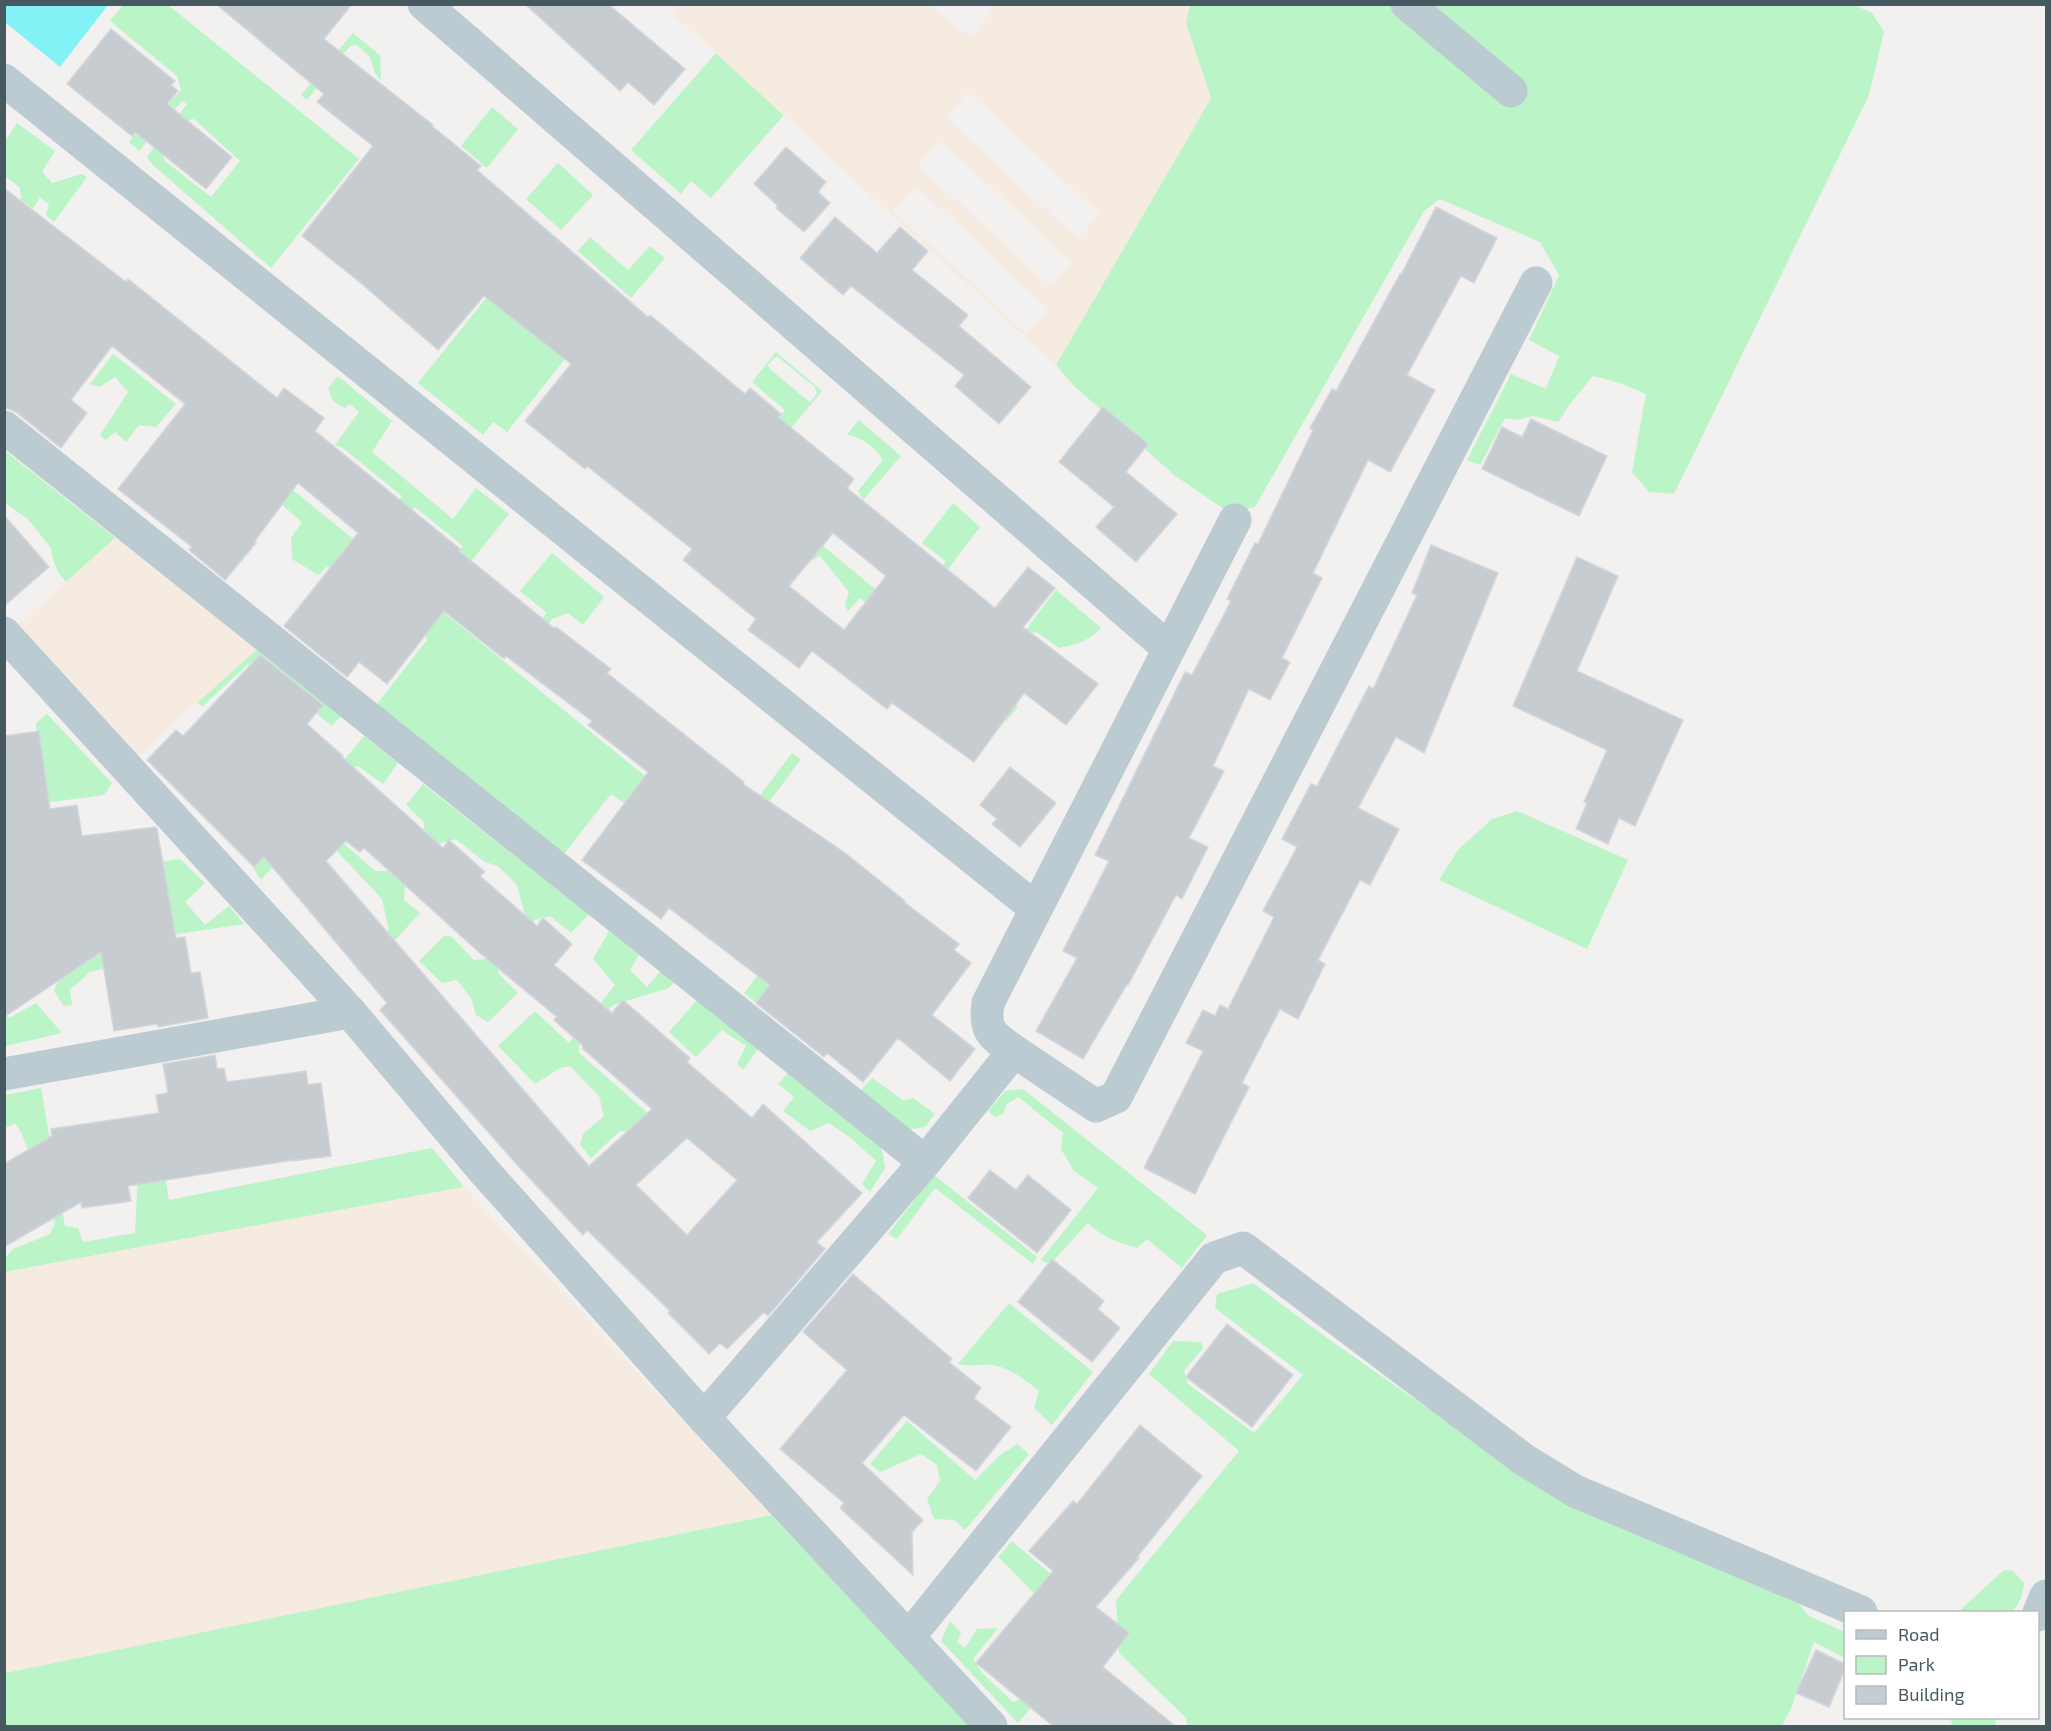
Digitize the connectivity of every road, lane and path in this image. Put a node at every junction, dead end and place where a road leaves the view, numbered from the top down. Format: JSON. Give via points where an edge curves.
{"nodes":[{"id":1,"x":424,"y":4,"type":"edge"},
{"id":2,"x":1407,"y":4,"type":"edge"},
{"id":3,"x":4,"y":80,"type":"edge"},
{"id":4,"x":1510,"y":91,"type":"dead end"},
{"id":5,"x":1536,"y":283,"type":"dead end"},
{"id":6,"x":4,"y":427,"type":"edge"},
{"id":7,"x":1235,"y":520,"type":"dead end"},
{"id":8,"x":4,"y":633,"type":"edge"},
{"id":9,"x":1167,"y":648,"type":"junction"},
{"id":10,"x":1035,"y":908,"type":"junction"},
{"id":11,"x":350,"y":1012,"type":"junction"},
{"id":12,"x":1014,"y":1052,"type":"junction"},
{"id":13,"x":4,"y":1074,"type":"edge"},
{"id":14,"x":925,"y":1162,"type":"junction"},
{"id":15,"x":704,"y":1418,"type":"junction"},
{"id":16,"x":2046,"y":1596,"type":"edge"},
{"id":17,"x":1859,"y":1611,"type":"edge"},
{"id":18,"x":2039,"y":1611,"type":"edge"},
{"id":19,"x":909,"y":1637,"type":"junction"},
{"id":20,"x":991,"y":1726,"type":"edge"}],
"edges":[{"from":1,"to":9,"type":"street"},
{"from":2,"to":4,"type":"street"},
{"from":3,"to":10,"type":"street"},
{"from":5,"to":12,"type":"street","via":[[1116,1097],[1096,1106]]},
{"from":6,"to":14,"type":"street"},
{"from":7,"to":9,"type":"street"},
{"from":8,"to":11,"type":"street"},
{"from":9,"to":10,"type":"street"},
{"from":10,"to":12,"type":"street","via":[[988,1003],[985,1021],[996,1038]]},
{"from":11,"to":13,"type":"street"},
{"from":11,"to":15,"type":"street","via":[[484,1171]]},
{"from":12,"to":14,"type":"street"},
{"from":14,"to":15,"type":"street"},
{"from":15,"to":19,"type":"street"},
{"from":16,"to":18,"type":"street"},
{"from":17,"to":19,"type":"street","via":[[1575,1491],[1523,1459],[1243,1248],[1214,1258]]},
{"from":19,"to":20,"type":"street"}]}
